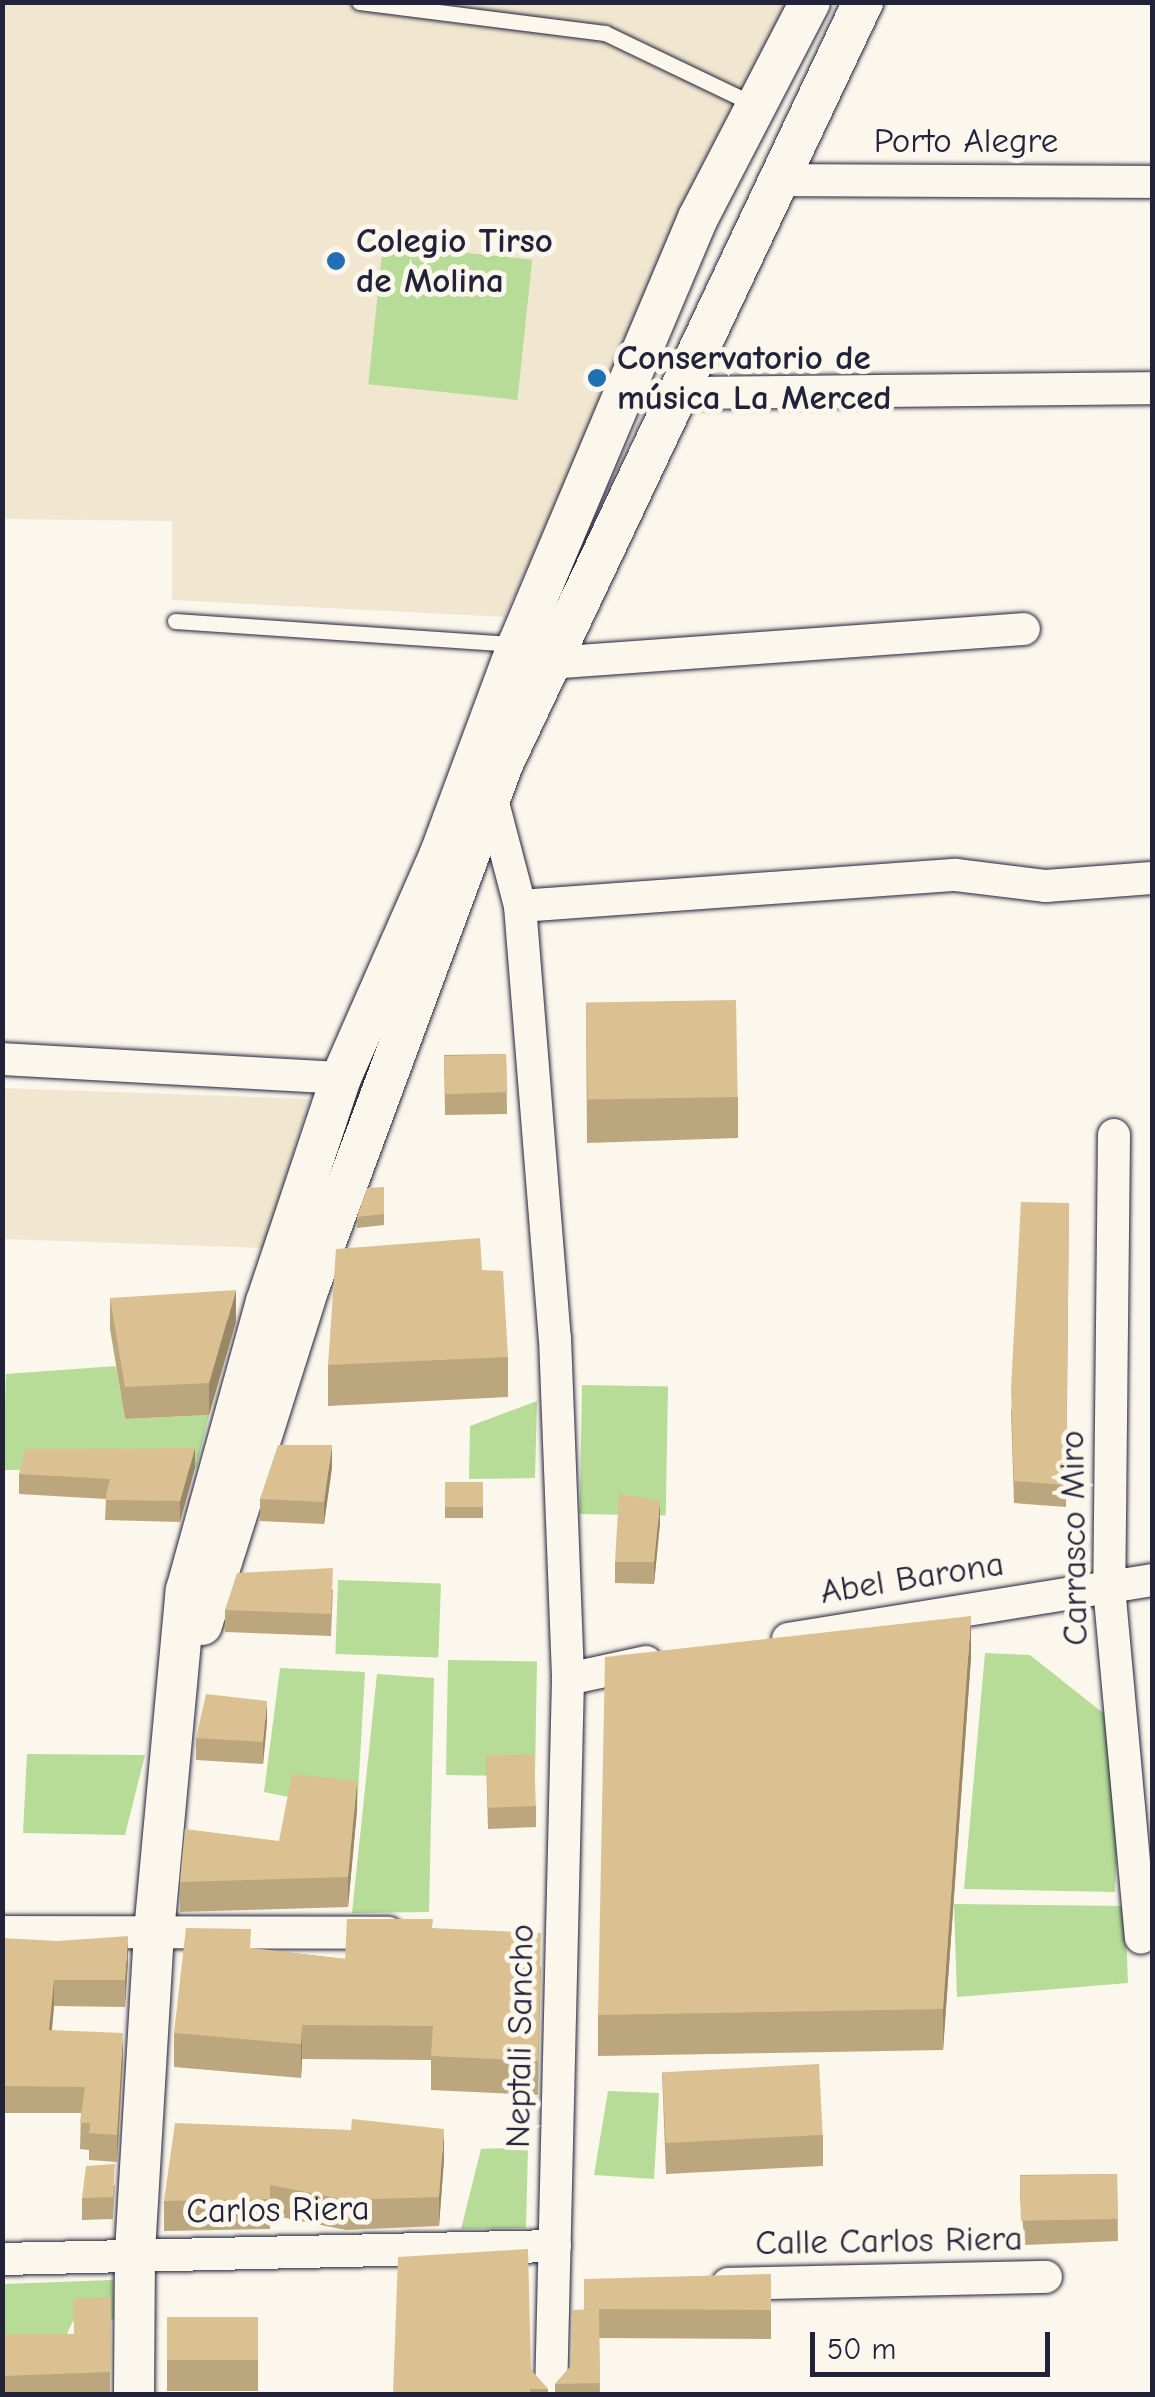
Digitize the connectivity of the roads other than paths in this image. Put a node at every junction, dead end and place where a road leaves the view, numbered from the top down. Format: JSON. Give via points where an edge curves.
{"nodes":[{"id":1,"x":359,"y":2,"type":"edge"},
{"id":2,"x":810,"y":2,"type":"edge"},
{"id":3,"x":863,"y":2,"type":"edge"},
{"id":4,"x":755,"y":105,"type":"junction"},
{"id":5,"x":780,"y":180,"type":"junction"},
{"id":6,"x":1152,"y":182,"type":"edge"},
{"id":7,"x":1152,"y":388,"type":"edge"},
{"id":8,"x":680,"y":393,"type":"junction"},
{"id":9,"x":175,"y":621,"type":"dead end"},
{"id":10,"x":1024,"y":630,"type":"dead end"},
{"id":11,"x":534,"y":653,"type":"junction"},
{"id":12,"x":493,"y":803,"type":"junction"},
{"id":13,"x":1152,"y":878,"type":"edge"},
{"id":14,"x":520,"y":906,"type":"junction"},
{"id":15,"x":2,"y":1059,"type":"edge"},
{"id":16,"x":341,"y":1078,"type":"junction"},
{"id":17,"x":1114,"y":1135,"type":"dead end"},
{"id":18,"x":1152,"y":1580,"type":"edge"},
{"id":19,"x":1109,"y":1587,"type":"junction"},
{"id":20,"x":756,"y":1644,"type":"edge"},
{"id":21,"x":678,"y":1657,"type":"edge"},
{"id":22,"x":568,"y":1679,"type":"junction"},
{"id":23,"x":176,"y":1704,"type":"junction"},
{"id":24,"x":2,"y":1932,"type":"edge"},
{"id":25,"x":154,"y":1932,"type":"junction"},
{"id":26,"x":426,"y":1933,"type":"edge"},
{"id":27,"x":524,"y":1933,"type":"edge"},
{"id":28,"x":563,"y":1933,"type":"junction"},
{"id":29,"x":1142,"y":1938,"type":"dead end"},
{"id":30,"x":555,"y":2246,"type":"junction"},
{"id":31,"x":135,"y":2252,"type":"junction"},
{"id":32,"x":2,"y":2258,"type":"edge"},
{"id":33,"x":1046,"y":2277,"type":"dead end"},
{"id":34,"x":692,"y":2285,"type":"edge"},
{"id":35,"x":554,"y":2288,"type":"junction"},
{"id":36,"x":593,"y":2288,"type":"edge"},
{"id":37,"x":134,"y":2394,"type":"edge"},
{"id":38,"x":551,"y":2394,"type":"edge"}],
"edges":[{"from":1,"to":4,"type":"lane","via":[[606,33]]},
{"from":2,"to":4,"type":"street"},
{"from":3,"to":5,"type":"street"},
{"from":4,"to":11,"type":"street","via":[[698,218]]},
{"from":5,"to":6,"type":"street","name":"Porto Alegre"},
{"from":5,"to":8,"type":"street"},
{"from":7,"to":8,"type":"street"},
{"from":8,"to":11,"type":"street"},
{"from":9,"to":11,"type":"lane"},
{"from":10,"to":11,"type":"street"},
{"from":11,"to":12,"type":"street"},
{"from":11,"to":16,"type":"street"},
{"from":12,"to":14,"type":"street","name":"Neptali Sancho"},
{"from":12,"to":23,"type":"street","via":[[310,1285]]},
{"from":13,"to":14,"type":"street","via":[[1046,886],[956,875]]},
{"from":14,"to":22,"type":"street","name":"Neptali Sancho","via":[[556,1338],[561,1638]]},
{"from":15,"to":16,"type":"street"},
{"from":16,"to":23,"type":"street","via":[[266,1302],[186,1590]]},
{"from":17,"to":19,"type":"street","name":"Carrasco Miro"},
{"from":18,"to":19,"type":"street","name":"Abel Barona"},
{"from":19,"to":20,"type":"street","name":"Abel Barona"},
{"from":19,"to":29,"type":"street","name":"Carrasco Miro"},
{"from":21,"to":22,"type":"street"},
{"from":22,"to":28,"type":"street","name":"Neptali Sancho"},
{"from":23,"to":25,"type":"street"},
{"from":24,"to":25,"type":"street"},
{"from":25,"to":26,"type":"street"},
{"from":25,"to":31,"type":"street"},
{"from":27,"to":28,"type":"street"},
{"from":28,"to":30,"type":"street","name":"Neptali Sancho"},
{"from":30,"to":31,"type":"street","name":"Carlos Riera"},
{"from":30,"to":35,"type":"street","name":"Neptali Sancho"},
{"from":31,"to":32,"type":"street","name":"Carlos Riera"},
{"from":31,"to":37,"type":"street"},
{"from":33,"to":34,"type":"street","name":"Calle Carlos Riera"},
{"from":35,"to":36,"type":"street"},
{"from":35,"to":38,"type":"street","name":"Neptali Sancho"}]}
